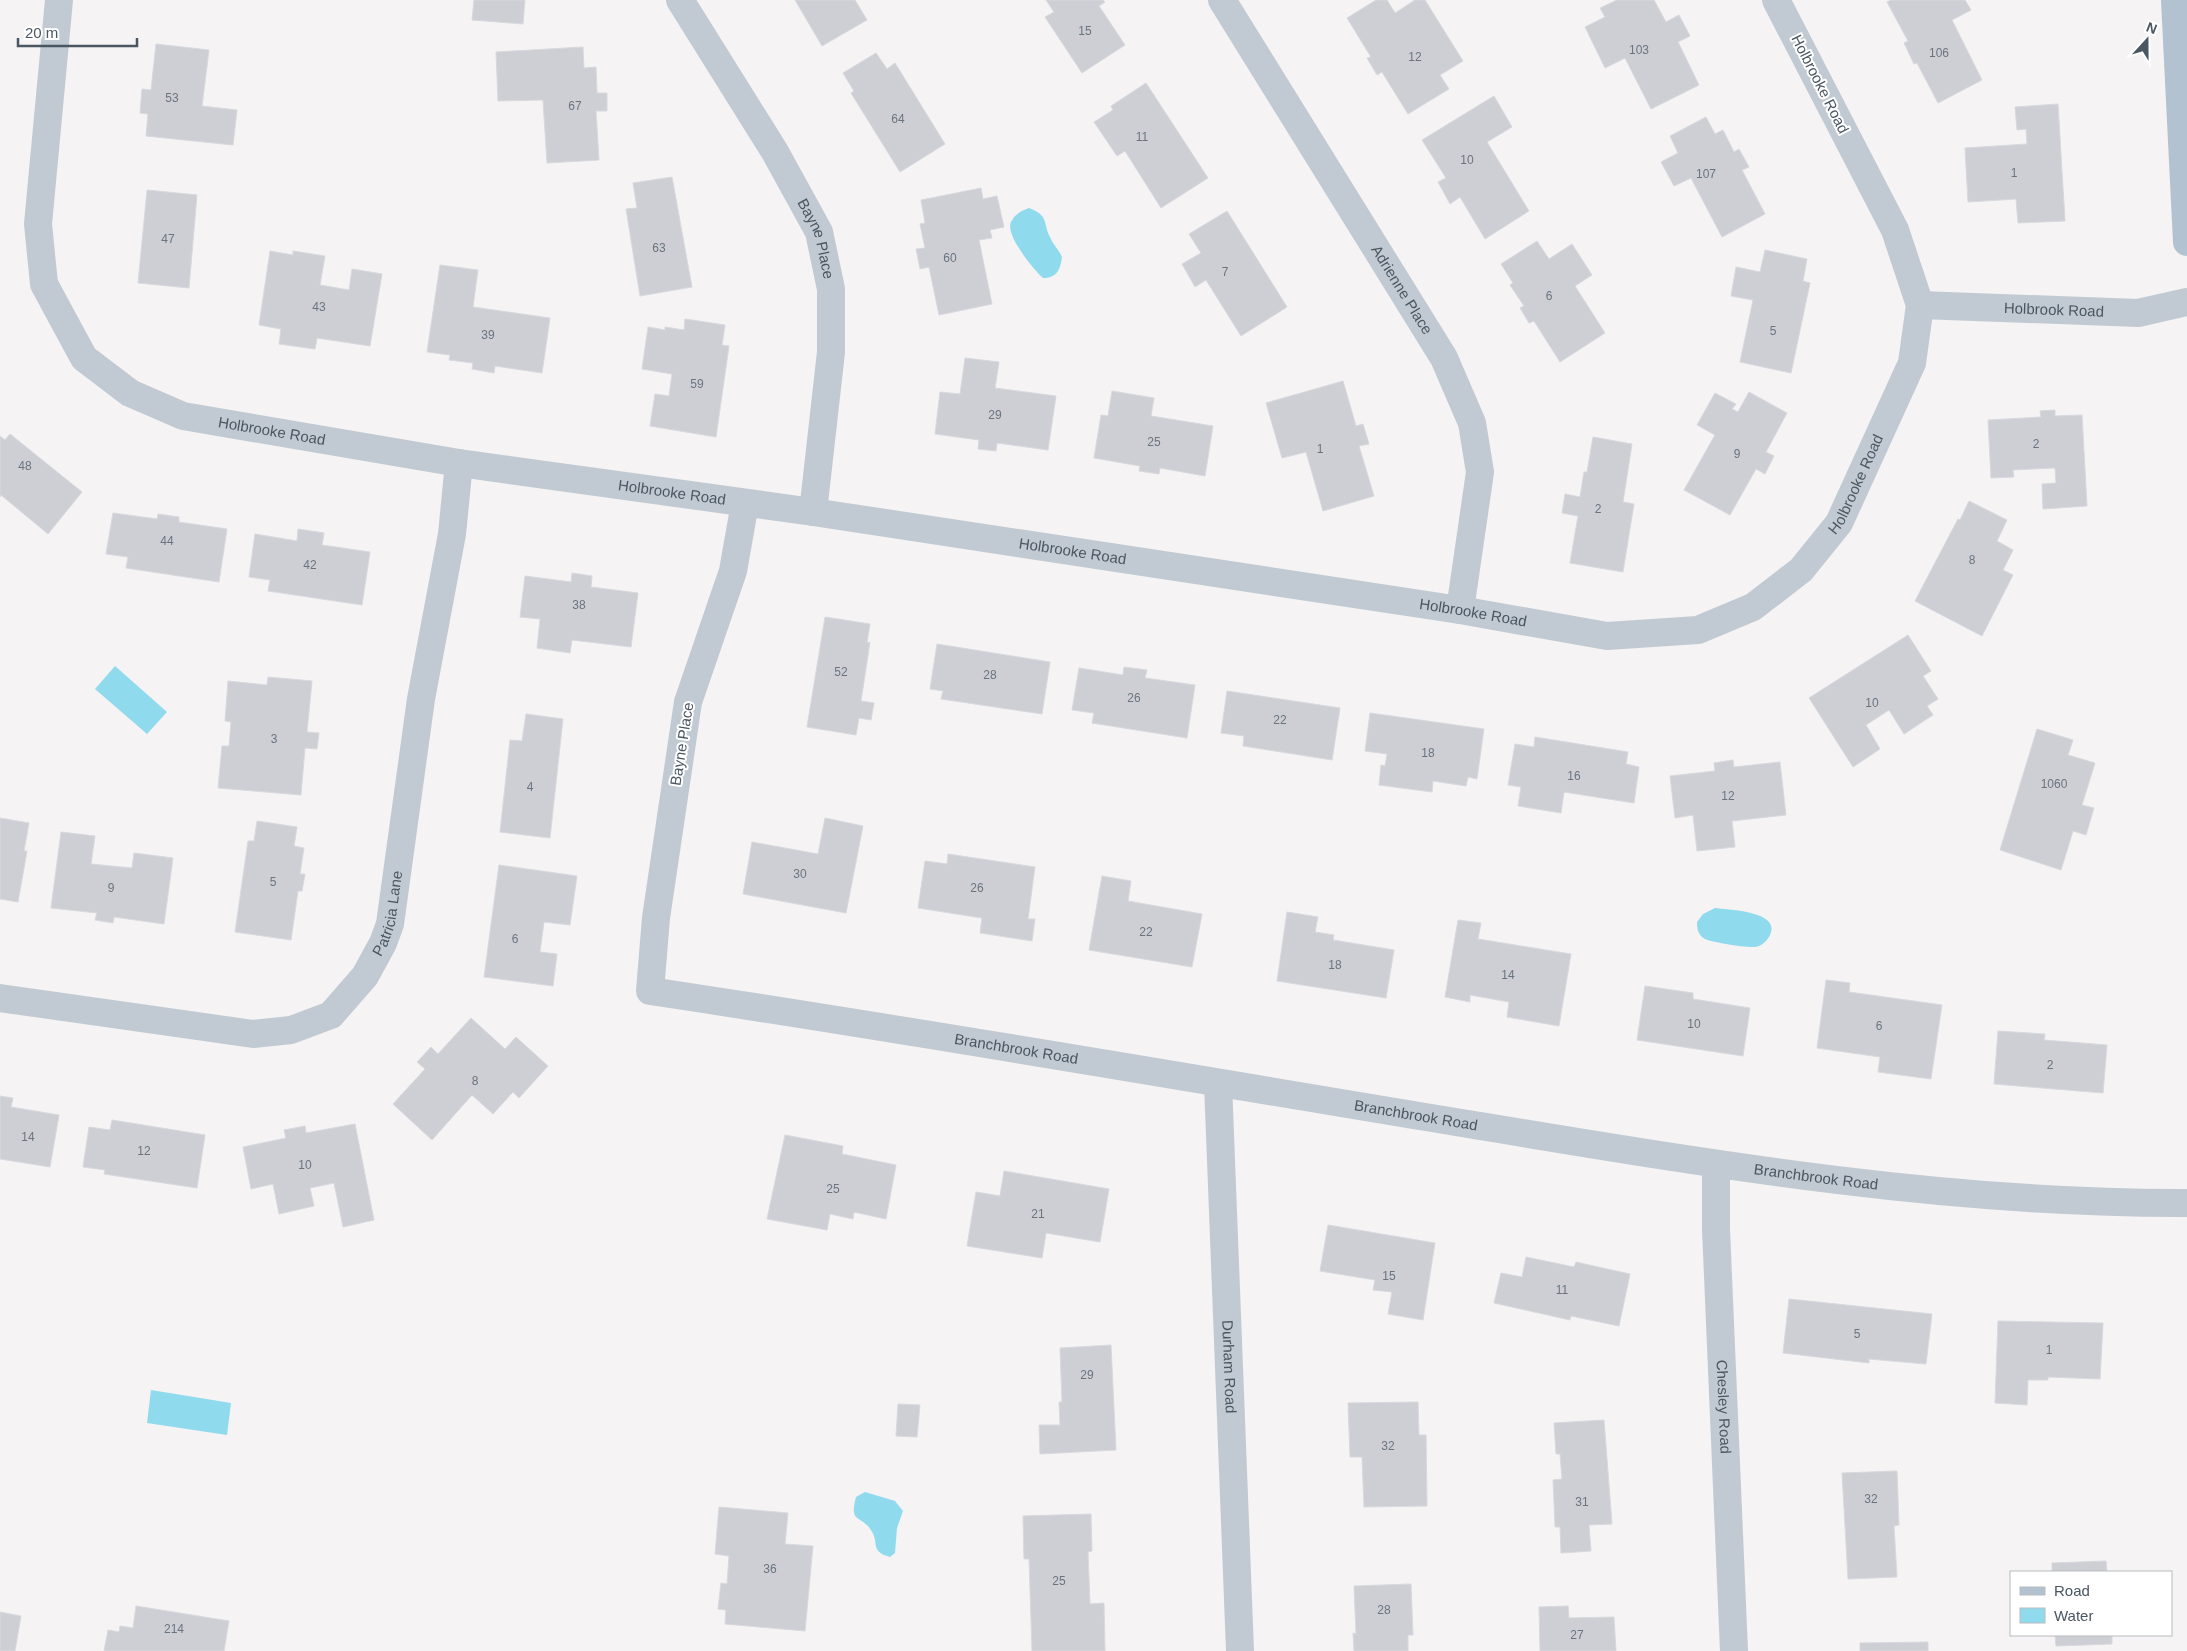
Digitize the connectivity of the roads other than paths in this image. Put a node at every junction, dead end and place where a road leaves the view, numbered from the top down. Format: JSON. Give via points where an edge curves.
{"nodes":[{"id":1,"x":59,"y":0,"type":"edge"},
{"id":2,"x":680,"y":0,"type":"edge"},
{"id":3,"x":1222,"y":0,"type":"edge"},
{"id":4,"x":1776,"y":0,"type":"edge"},
{"id":5,"x":2175,"y":0,"type":"edge"},
{"id":6,"x":2187,"y":242,"type":"edge"},
{"id":7,"x":2187,"y":302,"type":"edge"},
{"id":8,"x":1920,"y":305,"type":"junction"},
{"id":9,"x":459,"y":463,"type":"junction"},
{"id":10,"x":745,"y":503,"type":"junction"},
{"id":11,"x":812,"y":512,"type":"junction"},
{"id":12,"x":1460,"y":610,"type":"junction"},
{"id":13,"x":650,"y":991,"type":"joint"},
{"id":14,"x":0,"y":998,"type":"edge"},
{"id":15,"x":1218,"y":1083,"type":"junction"},
{"id":16,"x":1716,"y":1165,"type":"junction"},
{"id":17,"x":2187,"y":1203,"type":"edge"},
{"id":18,"x":1240,"y":1651,"type":"edge"},
{"id":19,"x":1734,"y":1651,"type":"edge"}],
"edges":[{"from":1,"to":9,"type":"street","name":"Holbrooke Road","via":[[38,224],[44,284],[84,358],[130,393],[184,416]]},
{"from":2,"to":11,"type":"street","name":"Bayne Place","via":[[775,152],[819,232],[831,290],[831,352]]},
{"from":3,"to":12,"type":"street","name":"Adrienne Place","via":[[1444,358],[1472,423],[1480,472]]},
{"from":4,"to":8,"type":"street","name":"Holbrooke Road","via":[[1895,230]]},
{"from":5,"to":6,"type":"main road"},
{"from":7,"to":8,"type":"street","name":"Holbrook Road","via":[[2138,313]]},
{"from":8,"to":12,"type":"street","name":"Holbrooke Road","via":[[1912,363],[1839,523],[1802,570],[1753,607],[1698,630],[1607,636]]},
{"from":9,"to":10,"type":"street","name":"Holbrooke Road"},
{"from":9,"to":14,"type":"street","name":"Patricia Lane","via":[[452,534],[421,699],[390,924],[365,976],[331,1015],[291,1030],[253,1034]]},
{"from":10,"to":11,"type":"street","name":"Holbrooke Road"},
{"from":10,"to":13,"type":"street","name":"Bayne Place","via":[[733,571],[688,702],[656,918]]},
{"from":11,"to":12,"type":"street","name":"Holbrooke Road"},
{"from":13,"to":15,"type":"street","name":"Branchbrook Road"},
{"from":15,"to":16,"type":"street","name":"Branchbrook Road"},
{"from":15,"to":18,"type":"street","name":"Durham Road"},
{"from":16,"to":17,"type":"street","name":"Branchbrook Road","via":[[1937,1191]]},
{"from":16,"to":19,"type":"street","name":"Chesley Road"}]}
